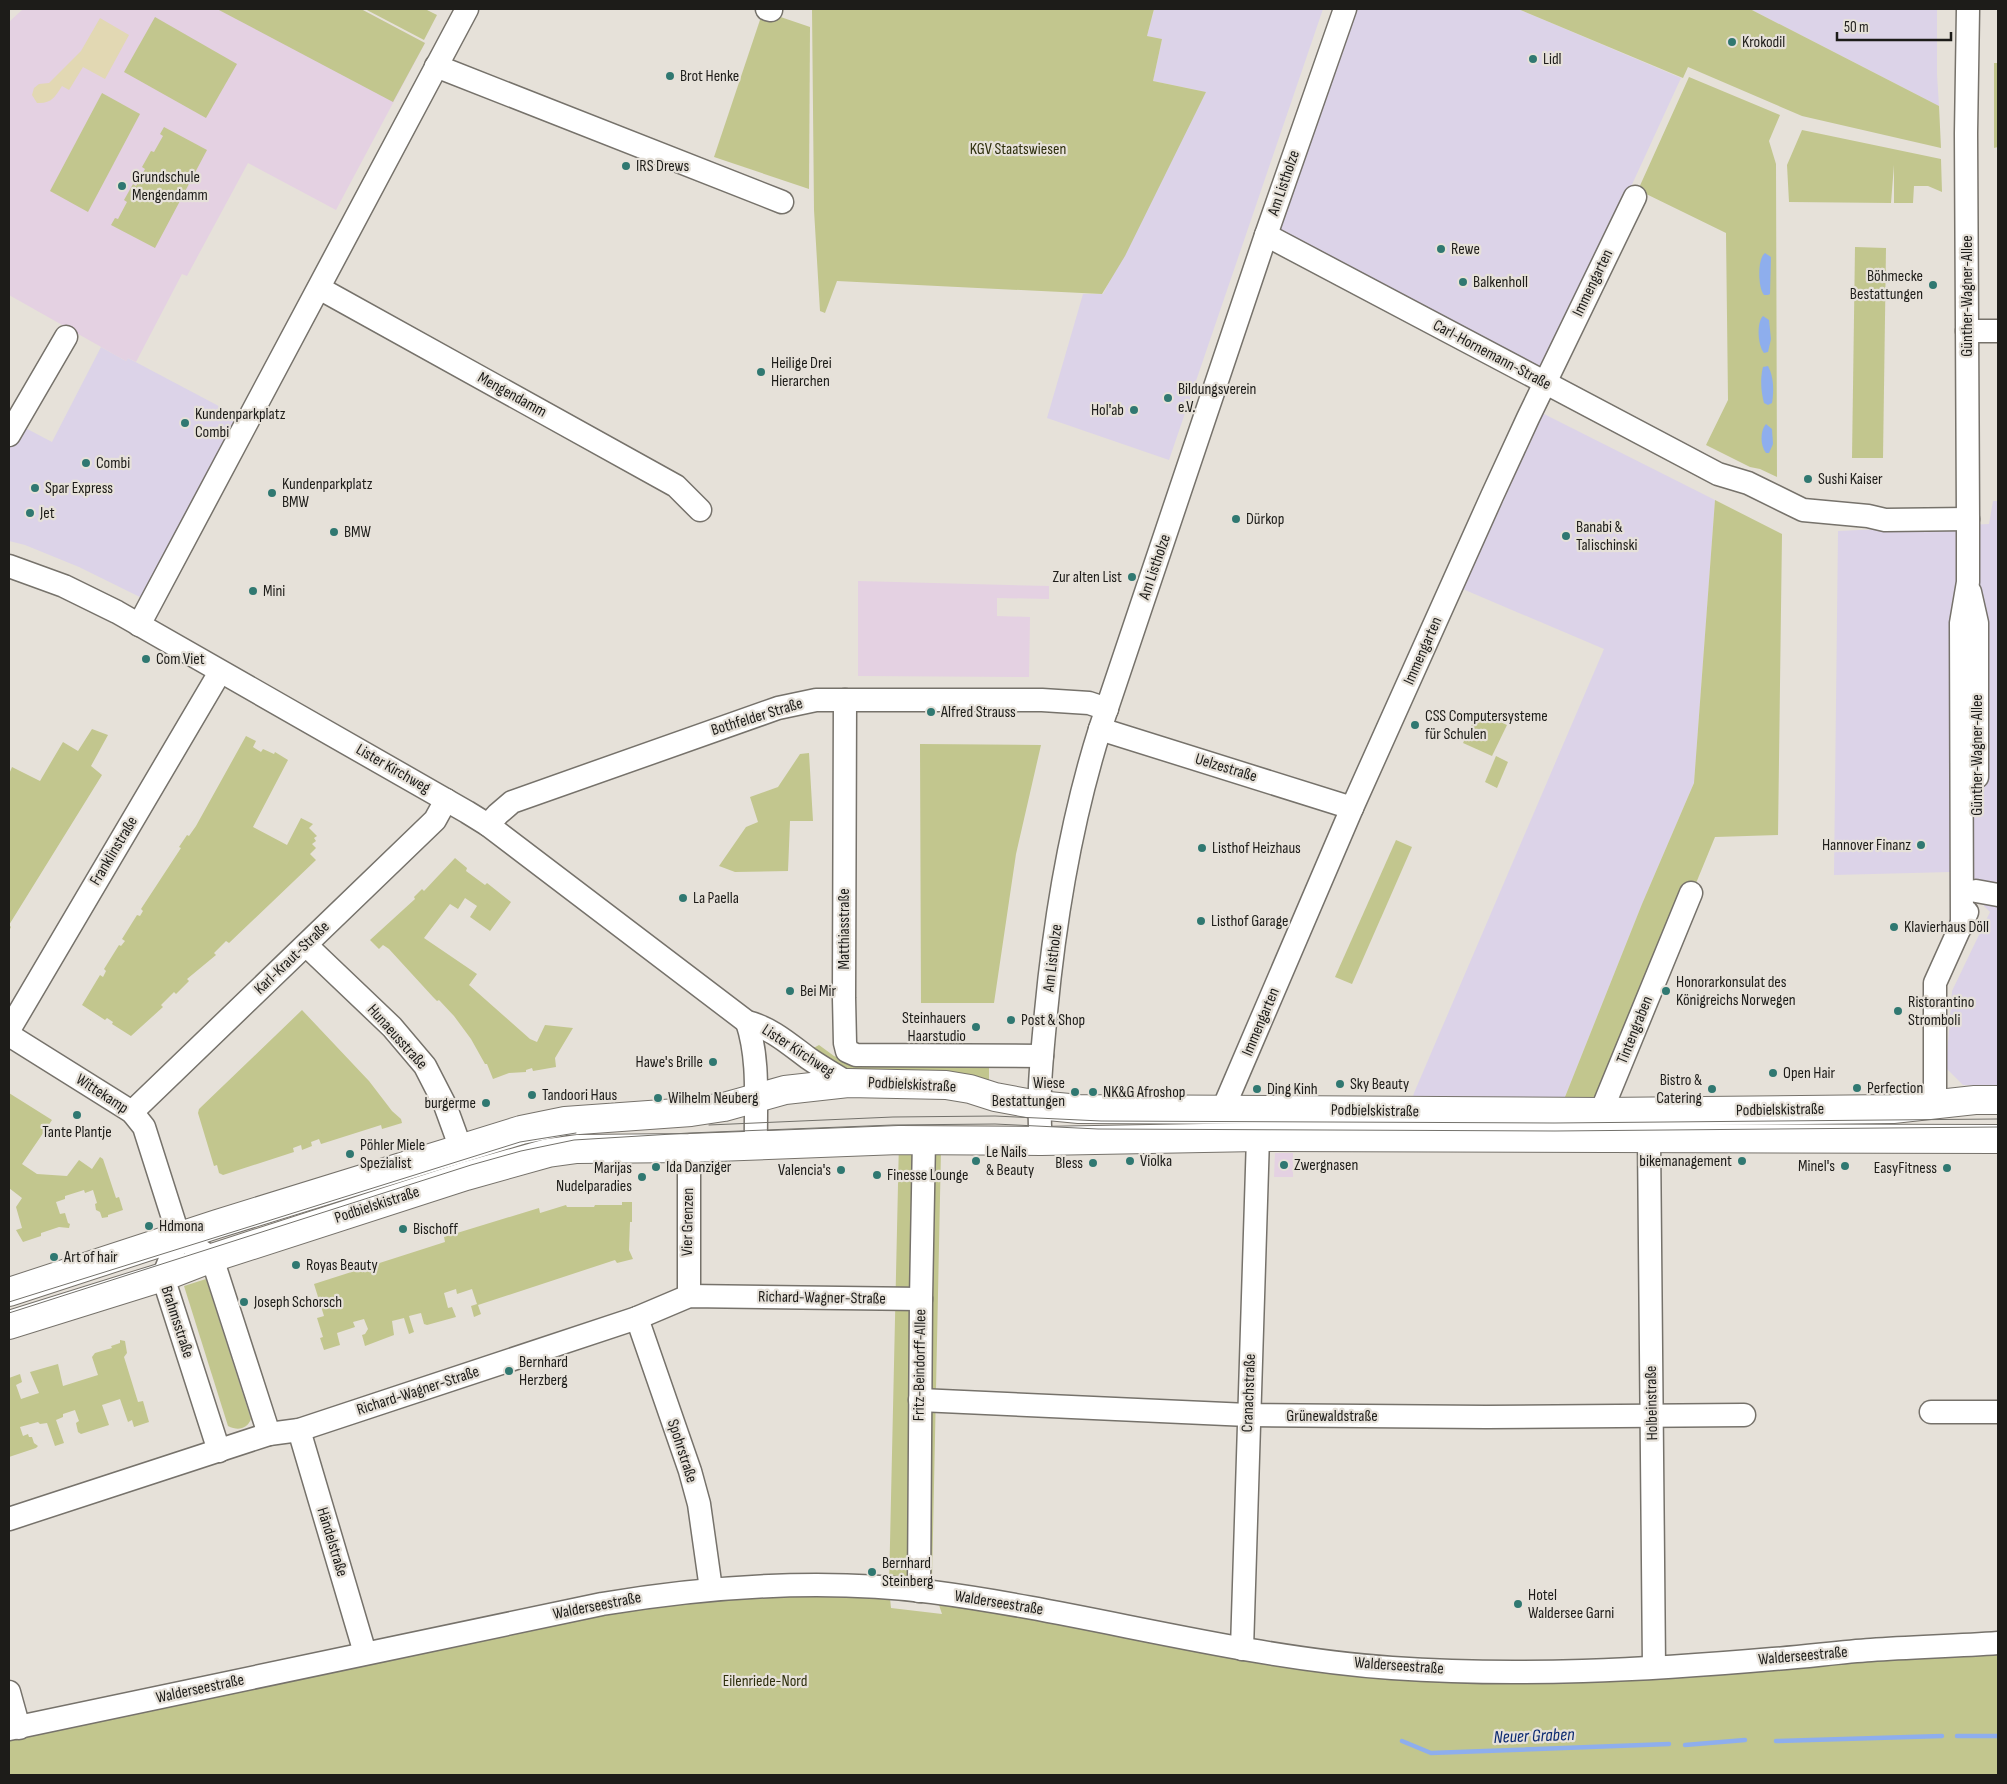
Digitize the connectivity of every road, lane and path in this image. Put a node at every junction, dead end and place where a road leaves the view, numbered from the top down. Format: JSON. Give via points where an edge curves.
{"nodes":[{"id":1,"x":467,"y":9,"type":"edge"},
{"id":2,"x":1345,"y":9,"type":"edge"},
{"id":3,"x":1968,"y":9,"type":"edge"},
{"id":4,"x":436,"y":66,"type":"junction"},
{"id":5,"x":1635,"y":197,"type":"dead end"},
{"id":6,"x":782,"y":202,"type":"dead end"},
{"id":7,"x":1266,"y":235,"type":"junction"},
{"id":8,"x":319,"y":288,"type":"junction"},
{"id":9,"x":1967,"y":331,"type":"junction"},
{"id":10,"x":1998,"y":331,"type":"edge"},
{"id":11,"x":66,"y":337,"type":"dead end"},
{"id":12,"x":1545,"y":383,"type":"junction"},
{"id":13,"x":9,"y":435,"type":"edge"},
{"id":14,"x":700,"y":510,"type":"dead end"},
{"id":15,"x":1968,"y":520,"type":"junction"},
{"id":16,"x":9,"y":566,"type":"edge"},
{"id":17,"x":1968,"y":582,"type":"junction"},
{"id":18,"x":139,"y":625,"type":"junction"},
{"id":19,"x":220,"y":672,"type":"junction"},
{"id":20,"x":845,"y":700,"type":"junction"},
{"id":21,"x":1104,"y":719,"type":"junction"},
{"id":22,"x":446,"y":800,"type":"junction"},
{"id":23,"x":1352,"y":808,"type":"junction"},
{"id":24,"x":488,"y":825,"type":"junction"},
{"id":25,"x":1691,"y":893,"type":"dead end"},
{"id":26,"x":1987,"y":893,"type":"edge"},
{"id":27,"x":1962,"y":926,"type":"junction"},
{"id":28,"x":306,"y":944,"type":"junction"},
{"id":29,"x":747,"y":1022,"type":"junction"},
{"id":30,"x":9,"y":1030,"type":"edge"},
{"id":31,"x":9,"y":1035,"type":"edge"},
{"id":32,"x":1042,"y":1056,"type":"junction"},
{"id":33,"x":848,"y":1083,"type":"junction"},
{"id":34,"x":755,"y":1098,"type":"junction"},
{"id":35,"x":1998,"y":1100,"type":"edge"},
{"id":36,"x":1935,"y":1104,"type":"junction"},
{"id":37,"x":1038,"y":1105,"type":"junction"},
{"id":38,"x":1223,"y":1109,"type":"junction"},
{"id":39,"x":132,"y":1112,"type":"junction"},
{"id":40,"x":1601,"y":1112,"type":"junction"},
{"id":41,"x":1258,"y":1137,"type":"junction"},
{"id":42,"x":1648,"y":1138,"type":"junction"},
{"id":43,"x":1934,"y":1138,"type":"junction"},
{"id":44,"x":1998,"y":1139,"type":"edge"},
{"id":45,"x":924,"y":1140,"type":"junction"},
{"id":46,"x":1041,"y":1141,"type":"junction"},
{"id":47,"x":756,"y":1146,"type":"junction"},
{"id":48,"x":689,"y":1148,"type":"junction"},
{"id":49,"x":461,"y":1149,"type":"junction"},
{"id":50,"x":178,"y":1237,"type":"junction"},
{"id":51,"x":212,"y":1258,"type":"junction"},
{"id":52,"x":163,"y":1277,"type":"junction"},
{"id":53,"x":9,"y":1292,"type":"edge"},
{"id":54,"x":689,"y":1296,"type":"junction"},
{"id":55,"x":921,"y":1299,"type":"junction"},
{"id":56,"x":637,"y":1318,"type":"junction"},
{"id":57,"x":9,"y":1325,"type":"edge"},
{"id":58,"x":920,"y":1400,"type":"junction"},
{"id":59,"x":1931,"y":1412,"type":"dead end"},
{"id":60,"x":1998,"y":1412,"type":"edge"},
{"id":61,"x":1248,"y":1415,"type":"junction"},
{"id":62,"x":1744,"y":1415,"type":"dead end"},
{"id":63,"x":1652,"y":1416,"type":"junction"},
{"id":64,"x":299,"y":1430,"type":"junction"},
{"id":65,"x":269,"y":1434,"type":"junction"},
{"id":66,"x":219,"y":1451,"type":"junction"},
{"id":67,"x":9,"y":1519,"type":"edge"},
{"id":68,"x":711,"y":1589,"type":"junction"},
{"id":69,"x":919,"y":1591,"type":"junction"},
{"id":70,"x":1998,"y":1643,"type":"edge"},
{"id":71,"x":1242,"y":1649,"type":"junction"},
{"id":72,"x":365,"y":1653,"type":"junction"},
{"id":73,"x":1654,"y":1667,"type":"junction"},
{"id":74,"x":9,"y":1692,"type":"edge"},
{"id":75,"x":14,"y":1729,"type":"edge"}],
"edges":[{"from":1,"to":4,"type":"street"},
{"from":2,"to":7,"type":"street","name":"Am Listholze"},
{"from":3,"to":9,"type":"street","name":"Günther-Wagner-Allee"},
{"from":4,"to":6,"type":"street"},
{"from":4,"to":8,"type":"street"},
{"from":5,"to":12,"type":"street","name":"Immengarten"},
{"from":7,"to":12,"type":"street","name":"Carl-Hornemann-Straße"},
{"from":7,"to":21,"type":"street","name":"Am Listholze"},
{"from":8,"to":14,"type":"street","name":"Mengendamm","via":[[676,486]]},
{"from":8,"to":18,"type":"street"},
{"from":9,"to":10,"type":"street"},
{"from":9,"to":15,"type":"street","name":"Günther-Wagner-Allee"},
{"from":11,"to":13,"type":"street"},
{"from":12,"to":15,"type":"street","name":"Carl-Hornemann-Straße","via":[[1718,474],[1741,494],[1801,522],[1836,528],[1870,526],[1885,520]]},
{"from":12,"to":23,"type":"street","name":"Immengarten"},
{"from":15,"to":17,"type":"street","name":"Günther-Wagner-Allee"},
{"from":16,"to":18,"type":"street","name":"Lister Kirchweg","via":[[64,586]]},
{"from":17,"to":26,"type":"street","name":"Günther-Wagner-Allee","via":[[1977,623]]},
{"from":17,"to":27,"type":"street","name":"Günther-Wagner-Allee","via":[[1960,623]]},
{"from":18,"to":19,"type":"street","name":"Lister Kirchweg"},
{"from":19,"to":22,"type":"street","name":"Lister Kirchweg"},
{"from":19,"to":30,"type":"street","name":"Franklinstraße"},
{"from":20,"to":21,"type":"street","name":"Bothfelder Straße","via":[[1089,703]]},
{"from":20,"to":24,"type":"street","name":"Bothfelder Straße","via":[[816,700],[778,708],[512,802]]},
{"from":20,"to":32,"type":"street","name":"Matthiasstraße","via":[[844,1043],[847,1051],[856,1055]]},
{"from":21,"to":23,"type":"street","name":"Uelzestraße"},
{"from":21,"to":32,"type":"street","name":"Am Listholze","via":[[1078,807],[1062,889]]},
{"from":22,"to":24,"type":"street","name":"Lister Kirchweg"},
{"from":22,"to":28,"type":"street","name":"Karl-Kraut-Straße","via":[[435,820]]},
{"from":23,"to":38,"type":"street","name":"Immengarten"},
{"from":24,"to":29,"type":"street","name":"Lister Kirchweg"},
{"from":25,"to":40,"type":"street","name":"Tintengraben"},
{"from":26,"to":27,"type":"street","name":"Günther-Wagner-Allee"},
{"from":27,"to":36,"type":"street","name":"Günther-Wagner-Allee","via":[[1935,984]]},
{"from":28,"to":39,"type":"street","name":"Karl-Kraut-Straße"},
{"from":28,"to":49,"type":"street","name":"Hunaeusstraße","via":[[426,1066]]},
{"from":29,"to":33,"type":"street","name":"Lister Kirchweg","via":[[774,1033]]},
{"from":29,"to":34,"type":"street","name":"Lister Kirchweg","via":[[753,1041]]},
{"from":31,"to":39,"type":"street","name":"Wittekamp"},
{"from":32,"to":37,"type":"street","name":"Am Listholze"},
{"from":33,"to":34,"type":"main road","name":"Podbielskistraße","via":[[785,1090]]},
{"from":33,"to":37,"type":"main road","name":"Podbielskistraße","via":[[946,1085]]},
{"from":34,"to":47,"type":"street"},
{"from":34,"to":49,"type":"main road","name":"Podbielskistraße","via":[[691,1112],[565,1121],[521,1130]]},
{"from":35,"to":36,"type":"main road","name":"Podbielskistraße"},
{"from":36,"to":40,"type":"main road","name":"Podbielskistraße","via":[[1893,1108]]},
{"from":36,"to":43,"type":"main road"},
{"from":37,"to":38,"type":"main road","name":"Podbielskistraße","via":[[1078,1109]]},
{"from":37,"to":46,"type":"street","name":"Am Listholze"},
{"from":38,"to":40,"type":"main road","name":"Podbielskistraße"},
{"from":39,"to":50,"type":"street","name":"Wittekamp","via":[[144,1127]]},
{"from":41,"to":42,"type":"main road","name":"Podbielskistraße"},
{"from":41,"to":46,"type":"main road","name":"Podbielskistraße"},
{"from":41,"to":61,"type":"street","name":"Cranachstraße"},
{"from":42,"to":43,"type":"main road","name":"Podbielskistraße"},
{"from":42,"to":63,"type":"street","name":"Holbeinstraße"},
{"from":43,"to":44,"type":"main road","name":"Podbielskistraße"},
{"from":45,"to":46,"type":"main road","name":"Podbielskistraße"},
{"from":45,"to":47,"type":"main road","name":"Podbielskistraße"},
{"from":45,"to":55,"type":"street","name":"Fritz-Beindorff-Allee"},
{"from":47,"to":48,"type":"main road","name":"Podbielskistraße"},
{"from":48,"to":51,"type":"main road","name":"Podbielskistraße","via":[[576,1149],[548,1153],[466,1176]]},
{"from":48,"to":54,"type":"street","name":"Vier Grenzen"},
{"from":49,"to":50,"type":"main road","name":"Podbielskistraße"},
{"from":50,"to":51,"type":"street"},
{"from":50,"to":52,"type":"street","name":"Brahmsstraße"},
{"from":50,"to":53,"type":"main road","name":"Podbielskistraße"},
{"from":51,"to":52,"type":"main road","name":"Podbielskistraße"},
{"from":51,"to":65,"type":"street"},
{"from":52,"to":57,"type":"main road","name":"Podbielskistraße"},
{"from":52,"to":66,"type":"street","name":"Brahmsstraße"},
{"from":54,"to":55,"type":"street","name":"Richard-Wagner-Straße"},
{"from":54,"to":56,"type":"street","name":"Richard-Wagner-Straße"},
{"from":55,"to":58,"type":"street","name":"Fritz-Beindorff-Allee"},
{"from":56,"to":64,"type":"street","name":"Richard-Wagner-Straße"},
{"from":56,"to":68,"type":"street","name":"Spohrstraße","via":[[697,1496]]},
{"from":58,"to":61,"type":"street","name":"Grünewaldstraße"},
{"from":58,"to":69,"type":"street","name":"Fritz-Beindorff-Allee"},
{"from":59,"to":60,"type":"street"},
{"from":61,"to":63,"type":"street","name":"Grünewaldstraße"},
{"from":61,"to":71,"type":"street","name":"Cranachstraße"},
{"from":62,"to":63,"type":"street","name":"Grünewaldstraße"},
{"from":63,"to":73,"type":"street","name":"Holbeinstraße"},
{"from":64,"to":65,"type":"street","name":"Richard-Wagner-Straße"},
{"from":64,"to":72,"type":"street","name":"Händelstraße"},
{"from":65,"to":66,"type":"street","name":"Richard-Wagner-Straße"},
{"from":66,"to":67,"type":"street","name":"Richard-Wagner-Straße"},
{"from":68,"to":69,"type":"street","name":"Walderseestraße","via":[[814,1585]]},
{"from":68,"to":72,"type":"street","name":"Walderseestraße","via":[[602,1604]]},
{"from":69,"to":71,"type":"street","name":"Walderseestraße","via":[[1010,1604]]},
{"from":70,"to":73,"type":"street","name":"Walderseestraße"},
{"from":71,"to":73,"type":"street","name":"Walderseestraße","via":[[1392,1668],[1530,1672]]},
{"from":72,"to":75,"type":"street","name":"Walderseestraße"},
{"from":74,"to":75,"type":"street"}]}
